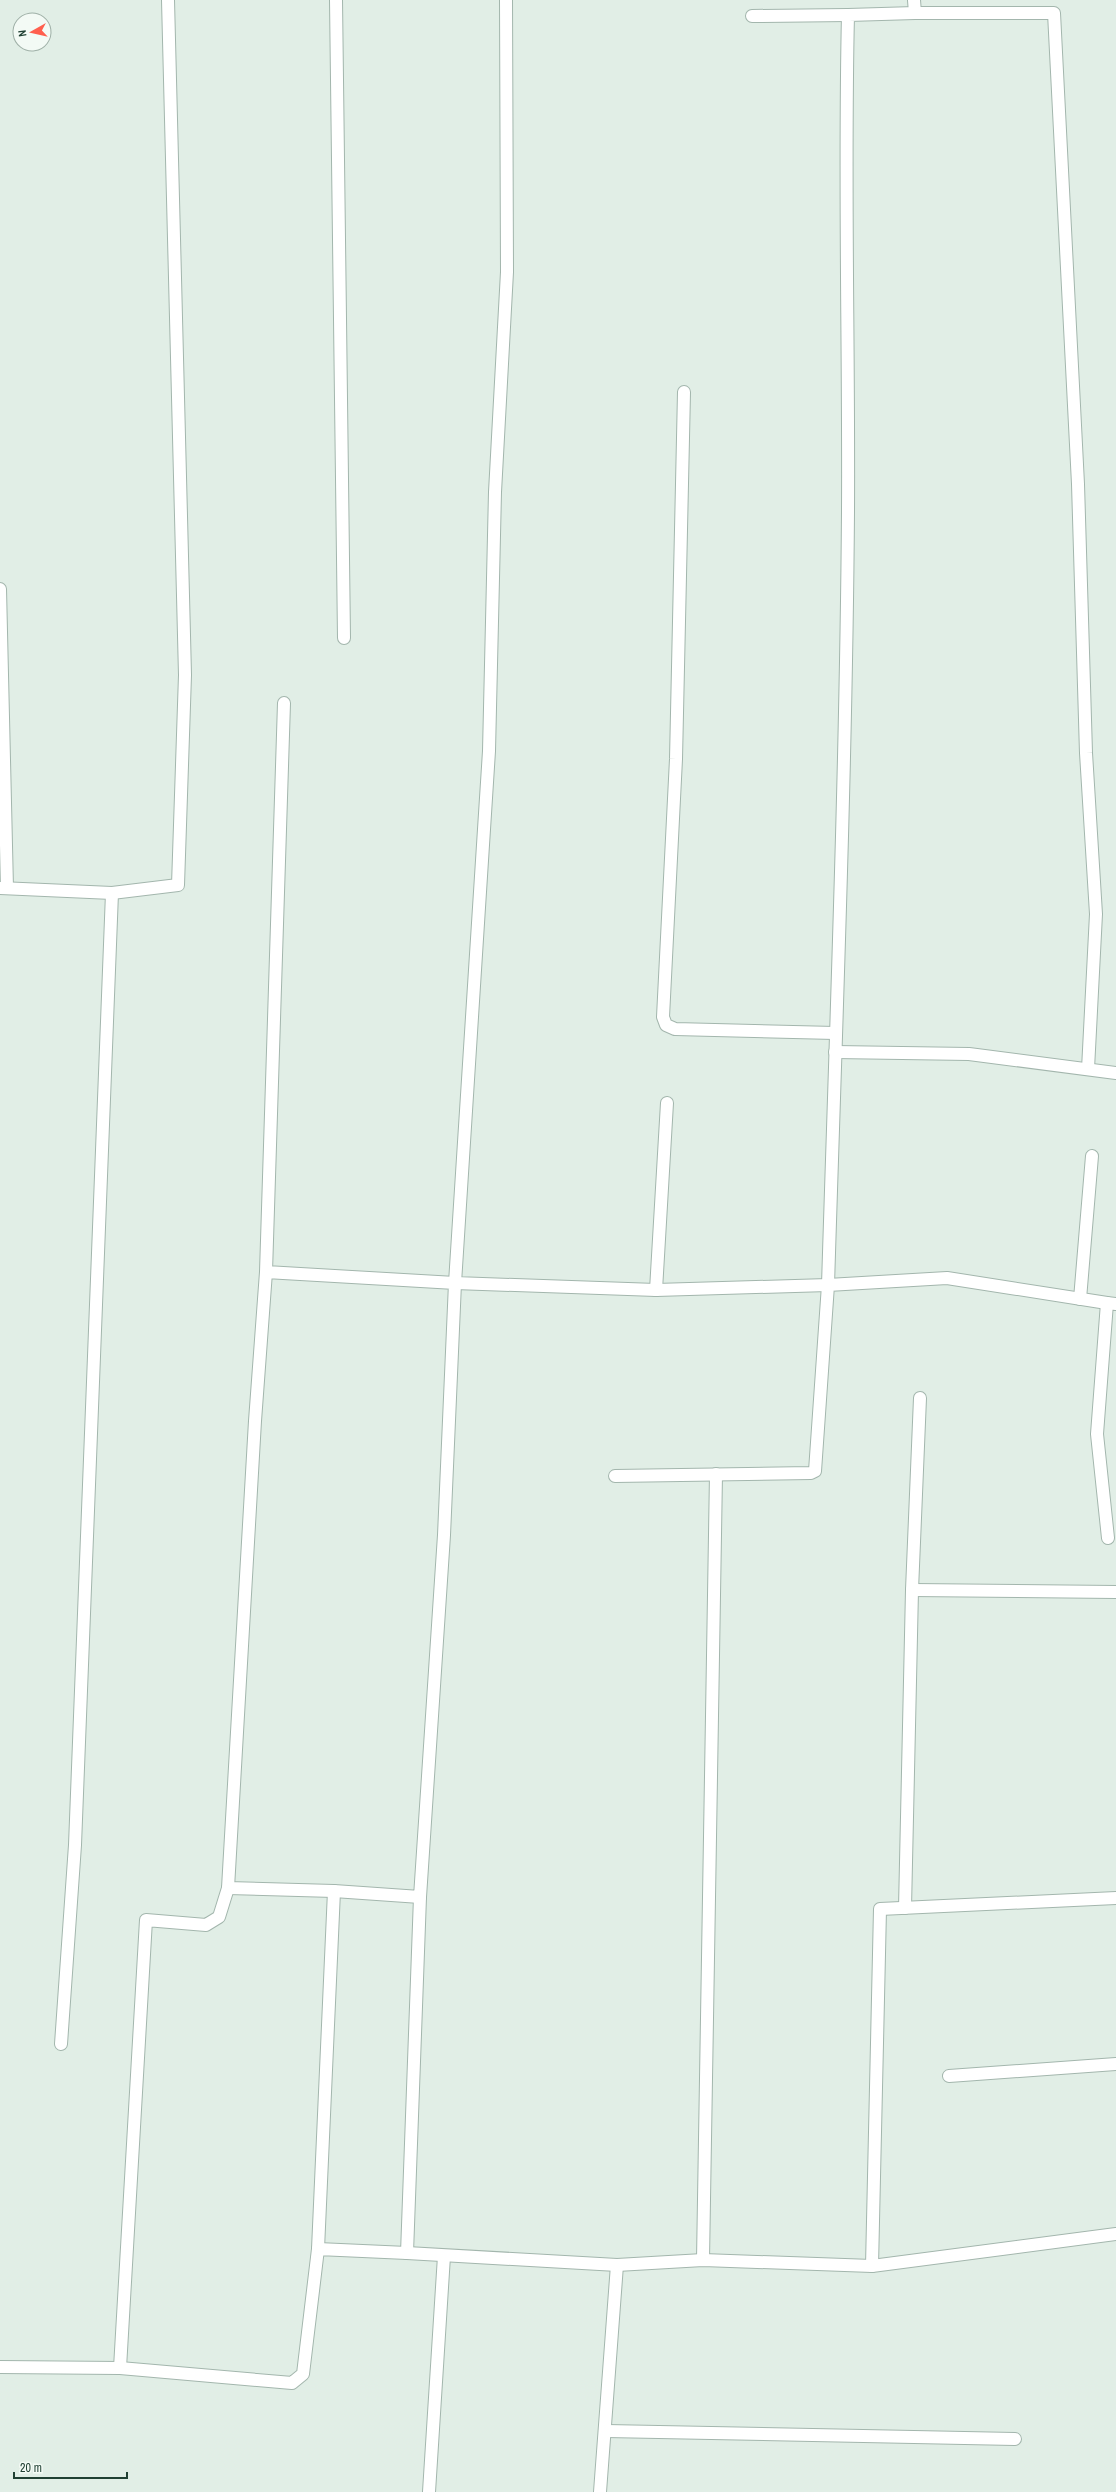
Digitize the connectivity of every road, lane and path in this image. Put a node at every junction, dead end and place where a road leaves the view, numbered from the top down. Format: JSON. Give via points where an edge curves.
{"nodes":[{"id":1,"x":168,"y":0,"type":"edge"},
{"id":2,"x":336,"y":0,"type":"edge"},
{"id":3,"x":506,"y":0,"type":"edge"},
{"id":4,"x":914,"y":0,"type":"edge"},
{"id":5,"x":916,"y":13,"type":"junction"},
{"id":6,"x":848,"y":15,"type":"junction"},
{"id":7,"x":752,"y":16,"type":"dead end"},
{"id":8,"x":684,"y":392,"type":"dead end"},
{"id":9,"x":0,"y":589,"type":"edge"},
{"id":10,"x":344,"y":638,"type":"dead end"},
{"id":11,"x":284,"y":702,"type":"dead end"},
{"id":12,"x":3,"y":888,"type":"edge"},
{"id":13,"x":112,"y":893,"type":"junction"},
{"id":14,"x":835,"y":1033,"type":"junction"},
{"id":15,"x":835,"y":1052,"type":"junction"},
{"id":16,"x":1088,"y":1069,"type":"junction"},
{"id":17,"x":1116,"y":1073,"type":"edge"},
{"id":18,"x":667,"y":1103,"type":"dead end"},
{"id":19,"x":1092,"y":1156,"type":"dead end"},
{"id":20,"x":266,"y":1272,"type":"junction"},
{"id":21,"x":455,"y":1283,"type":"junction"},
{"id":22,"x":828,"y":1285,"type":"junction"},
{"id":23,"x":656,"y":1290,"type":"junction"},
{"id":24,"x":1080,"y":1298,"type":"junction"},
{"id":25,"x":1112,"y":1303,"type":"edge"},
{"id":26,"x":920,"y":1398,"type":"dead end"},
{"id":27,"x":716,"y":1474,"type":"junction"},
{"id":28,"x":615,"y":1476,"type":"dead end"},
{"id":29,"x":1108,"y":1538,"type":"dead end"},
{"id":30,"x":912,"y":1590,"type":"junction"},
{"id":31,"x":1116,"y":1592,"type":"edge"},
{"id":32,"x":228,"y":1888,"type":"junction"},
{"id":33,"x":334,"y":1891,"type":"junction"},
{"id":34,"x":420,"y":1897,"type":"junction"},
{"id":35,"x":1116,"y":1898,"type":"edge"},
{"id":36,"x":905,"y":1908,"type":"junction"},
{"id":37,"x":61,"y":2044,"type":"dead end"},
{"id":38,"x":1116,"y":2064,"type":"edge"},
{"id":39,"x":949,"y":2076,"type":"dead end"},
{"id":40,"x":1116,"y":2234,"type":"edge"},
{"id":41,"x":318,"y":2249,"type":"junction"},
{"id":42,"x":407,"y":2253,"type":"junction"},
{"id":43,"x":444,"y":2256,"type":"junction"},
{"id":44,"x":703,"y":2260,"type":"junction"},
{"id":45,"x":617,"y":2264,"type":"junction"},
{"id":46,"x":872,"y":2266,"type":"junction"},
{"id":47,"x":0,"y":2367,"type":"edge"},
{"id":48,"x":120,"y":2368,"type":"junction"},
{"id":49,"x":606,"y":2431,"type":"junction"},
{"id":50,"x":1015,"y":2439,"type":"dead end"},
{"id":51,"x":429,"y":2492,"type":"edge"},
{"id":52,"x":600,"y":2492,"type":"edge"}],
"edges":[{"from":1,"to":13,"type":"street","via":[[185,675],[178,884]]},
{"from":2,"to":10,"type":"street"},
{"from":3,"to":21,"type":"street","via":[[507,272],[495,492],[490,751]]},
{"from":4,"to":5,"type":"street"},
{"from":5,"to":6,"type":"street"},
{"from":5,"to":16,"type":"street","via":[[1054,13],[1078,484],[1086,753],[1096,914]]},
{"from":6,"to":7,"type":"street"},
{"from":6,"to":14,"type":"street","via":[[845,151],[848,511]]},
{"from":8,"to":14,"type":"street","via":[[676,759],[663,1017],[666,1025],[675,1029]]},
{"from":9,"to":12,"type":"street"},
{"from":11,"to":20,"type":"street"},
{"from":12,"to":13,"type":"street"},
{"from":13,"to":37,"type":"street","via":[[75,1845]]},
{"from":14,"to":15,"type":"street"},
{"from":15,"to":16,"type":"street","via":[[969,1054]]},
{"from":15,"to":22,"type":"street"},
{"from":16,"to":17,"type":"street"},
{"from":18,"to":23,"type":"street"},
{"from":19,"to":24,"type":"street"},
{"from":20,"to":21,"type":"street"},
{"from":20,"to":32,"type":"street"},
{"from":21,"to":23,"type":"street"},
{"from":21,"to":34,"type":"street","via":[[444,1535]]},
{"from":22,"to":23,"type":"street"},
{"from":22,"to":24,"type":"street","via":[[947,1278]]},
{"from":22,"to":27,"type":"street","via":[[815,1471]]},
{"from":24,"to":25,"type":"street"},
{"from":25,"to":29,"type":"street","via":[[1097,1434]]},
{"from":26,"to":30,"type":"street"},
{"from":27,"to":28,"type":"street"},
{"from":27,"to":44,"type":"street"},
{"from":30,"to":31,"type":"street"},
{"from":30,"to":36,"type":"street"},
{"from":32,"to":33,"type":"street"},
{"from":32,"to":48,"type":"street","via":[[219,1917],[206,1925],[146,1920]]},
{"from":33,"to":34,"type":"street"},
{"from":33,"to":41,"type":"street"},
{"from":34,"to":42,"type":"street"},
{"from":35,"to":36,"type":"street"},
{"from":36,"to":46,"type":"street","via":[[880,1909]]},
{"from":38,"to":39,"type":"street"},
{"from":40,"to":46,"type":"street"},
{"from":41,"to":42,"type":"street"},
{"from":41,"to":48,"type":"street","via":[[303,2374],[292,2383]]},
{"from":42,"to":43,"type":"street"},
{"from":43,"to":45,"type":"street"},
{"from":43,"to":51,"type":"street"},
{"from":44,"to":45,"type":"street"},
{"from":44,"to":46,"type":"street"},
{"from":45,"to":49,"type":"street"},
{"from":47,"to":48,"type":"street"},
{"from":49,"to":50,"type":"street"},
{"from":49,"to":52,"type":"street"}]}
